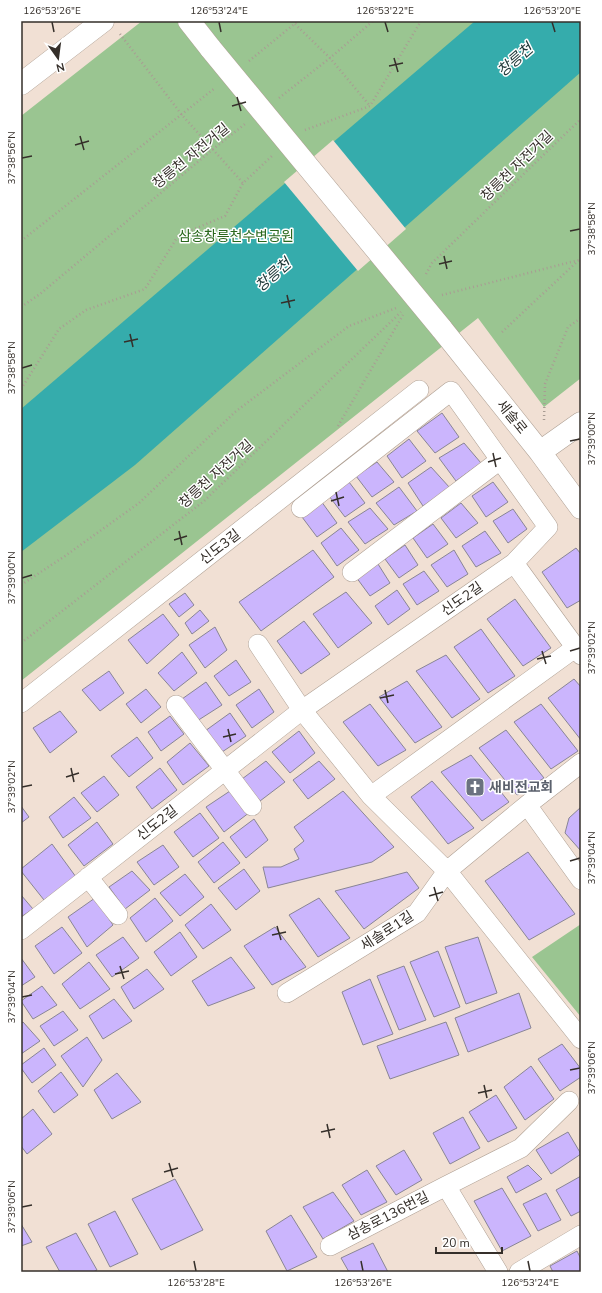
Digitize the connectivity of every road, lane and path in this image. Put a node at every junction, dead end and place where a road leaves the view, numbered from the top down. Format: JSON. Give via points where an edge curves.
{"nodes":[{"id":1,"x":188,"y":21,"type":"edge"},
{"id":2,"x":298,"y":21,"type":"edge"},
{"id":3,"x":373,"y":21,"type":"edge"},
{"id":4,"x":421,"y":21,"type":"edge"},
{"id":5,"x":295,"y":24,"type":"junction"},
{"id":6,"x":110,"y":26,"type":"edge"},
{"id":7,"x":330,"y":58,"type":"junction"},
{"id":8,"x":247,"y":62,"type":"dead end"},
{"id":9,"x":21,"y":84,"type":"edge"},
{"id":10,"x":217,"y":86,"type":"dead end"},
{"id":11,"x":274,"y":102,"type":"dead end"},
{"id":12,"x":370,"y":106,"type":"junction"},
{"id":13,"x":182,"y":114,"type":"junction"},
{"id":14,"x":581,"y":119,"type":"edge"},
{"id":15,"x":250,"y":121,"type":"dead end"},
{"id":16,"x":303,"y":130,"type":"dead end"},
{"id":17,"x":212,"y":150,"type":"junction"},
{"id":18,"x":274,"y":153,"type":"dead end"},
{"id":19,"x":243,"y":184,"type":"junction"},
{"id":20,"x":21,"y":241,"type":"edge"},
{"id":21,"x":580,"y":260,"type":"edge"},
{"id":22,"x":425,"y":276,"type":"dead end"},
{"id":23,"x":440,"y":295,"type":"dead end"},
{"id":24,"x":21,"y":307,"type":"edge"},
{"id":25,"x":404,"y":308,"type":"junction"},
{"id":26,"x":581,"y":318,"type":"edge"},
{"id":27,"x":502,"y":332,"type":"dead end"},
{"id":28,"x":21,"y":389,"type":"edge"},
{"id":29,"x":419,"y":390,"type":"dead end"},
{"id":30,"x":544,"y":420,"type":"dead end"},
{"id":31,"x":581,"y":423,"type":"edge"},
{"id":32,"x":338,"y":426,"type":"dead end"},
{"id":33,"x":540,"y":452,"type":"junction"},
{"id":34,"x":500,"y":460,"type":"junction"},
{"id":35,"x":301,"y":508,"type":"dead end"},
{"id":36,"x":581,"y":508,"type":"edge"},
{"id":37,"x":514,"y":563,"type":"junction"},
{"id":38,"x":352,"y":572,"type":"dead end"},
{"id":39,"x":21,"y":585,"type":"edge"},
{"id":40,"x":21,"y":643,"type":"edge"},
{"id":41,"x":258,"y":644,"type":"dead end"},
{"id":42,"x":578,"y":652,"type":"edge"},
{"id":43,"x":21,"y":703,"type":"edge"},
{"id":44,"x":176,"y":706,"type":"dead end"},
{"id":45,"x":302,"y":710,"type":"junction"},
{"id":46,"x":581,"y":763,"type":"edge"},
{"id":47,"x":225,"y":770,"type":"junction"},
{"id":48,"x":371,"y":796,"type":"junction"},
{"id":49,"x":527,"y":805,"type":"junction"},
{"id":50,"x":252,"y":806,"type":"dead end"},
{"id":51,"x":447,"y":871,"type":"junction"},
{"id":52,"x":88,"y":877,"type":"junction"},
{"id":53,"x":581,"y":880,"type":"edge"},
{"id":54,"x":118,"y":915,"type":"dead end"},
{"id":55,"x":21,"y":930,"type":"edge"},
{"id":56,"x":287,"y":993,"type":"dead end"},
{"id":57,"x":581,"y":1039,"type":"edge"},
{"id":58,"x":569,"y":1101,"type":"dead end"},
{"id":59,"x":446,"y":1186,"type":"junction"},
{"id":60,"x":581,"y":1235,"type":"edge"},
{"id":61,"x":330,"y":1246,"type":"dead end"},
{"id":62,"x":498,"y":1272,"type":"edge"},
{"id":63,"x":519,"y":1272,"type":"edge"}],
"edges":[{"from":1,"to":33,"type":"street","name":"세솔로","bridge":true},
{"from":2,"to":5,"type":"path"},
{"from":3,"to":7,"type":"path"},
{"from":4,"to":12,"type":"path"},
{"from":5,"to":7,"type":"path"},
{"from":5,"to":8,"type":"path"},
{"from":6,"to":9,"type":"street"},
{"from":6,"to":13,"type":"path"},
{"from":7,"to":11,"type":"path"},
{"from":7,"to":12,"type":"path"},
{"from":10,"to":13,"type":"path"},
{"from":12,"to":16,"type":"path"},
{"from":13,"to":17,"type":"path"},
{"from":13,"to":20,"type":"path"},
{"from":14,"to":22,"type":"path","name":"창릉천 자전거길","via":[[432,263]]},
{"from":15,"to":17,"type":"path","name":"창릉천 자전거길"},
{"from":17,"to":19,"type":"path"},
{"from":17,"to":24,"type":"path","name":"창릉천 자전거길","via":[[40,294]]},
{"from":18,"to":19,"type":"path"},
{"from":19,"to":28,"type":"path","via":[[224,216],[178,236],[145,289],[86,310],[59,329]]},
{"from":21,"to":23,"type":"path"},
{"from":21,"to":27,"type":"path"},
{"from":25,"to":32,"type":"path"},
{"from":25,"to":39,"type":"path","via":[[349,326],[235,412],[139,503]]},
{"from":25,"to":40,"type":"path","name":"창릉천 자전거길","via":[[204,501]]},
{"from":26,"to":30,"type":"path","via":[[568,327],[545,384]]},
{"from":29,"to":43,"type":"street","name":"신도3길"},
{"from":31,"to":33,"type":"street"},
{"from":33,"to":36,"type":"street","name":"세솔로"},
{"from":34,"to":35,"type":"street","name":"신도2길","via":[[451,392]]},
{"from":34,"to":37,"type":"street","name":"신도2길","via":[[548,527]]},
{"from":34,"to":38,"type":"street"},
{"from":37,"to":42,"type":"street"},
{"from":37,"to":45,"type":"street","name":"신도2길"},
{"from":41,"to":45,"type":"street"},
{"from":42,"to":48,"type":"street"},
{"from":44,"to":47,"type":"street"},
{"from":45,"to":47,"type":"street","name":"신도2길"},
{"from":45,"to":48,"type":"street"},
{"from":46,"to":49,"type":"street","name":"세솔로1길"},
{"from":47,"to":50,"type":"street"},
{"from":47,"to":52,"type":"street","name":"신도2길"},
{"from":48,"to":51,"type":"street"},
{"from":49,"to":51,"type":"street","name":"세솔로1길"},
{"from":49,"to":53,"type":"street"},
{"from":51,"to":56,"type":"street","name":"세솔로1길","via":[[417,913]]},
{"from":51,"to":57,"type":"street"},
{"from":52,"to":54,"type":"street"},
{"from":52,"to":55,"type":"street","name":"신도2길"},
{"from":58,"to":59,"type":"street","name":"삼송로136번길","via":[[521,1148]]},
{"from":59,"to":61,"type":"street","name":"삼송로136번길"},
{"from":59,"to":62,"type":"street","name":"삼송로136번길"},
{"from":60,"to":63,"type":"street"}]}
